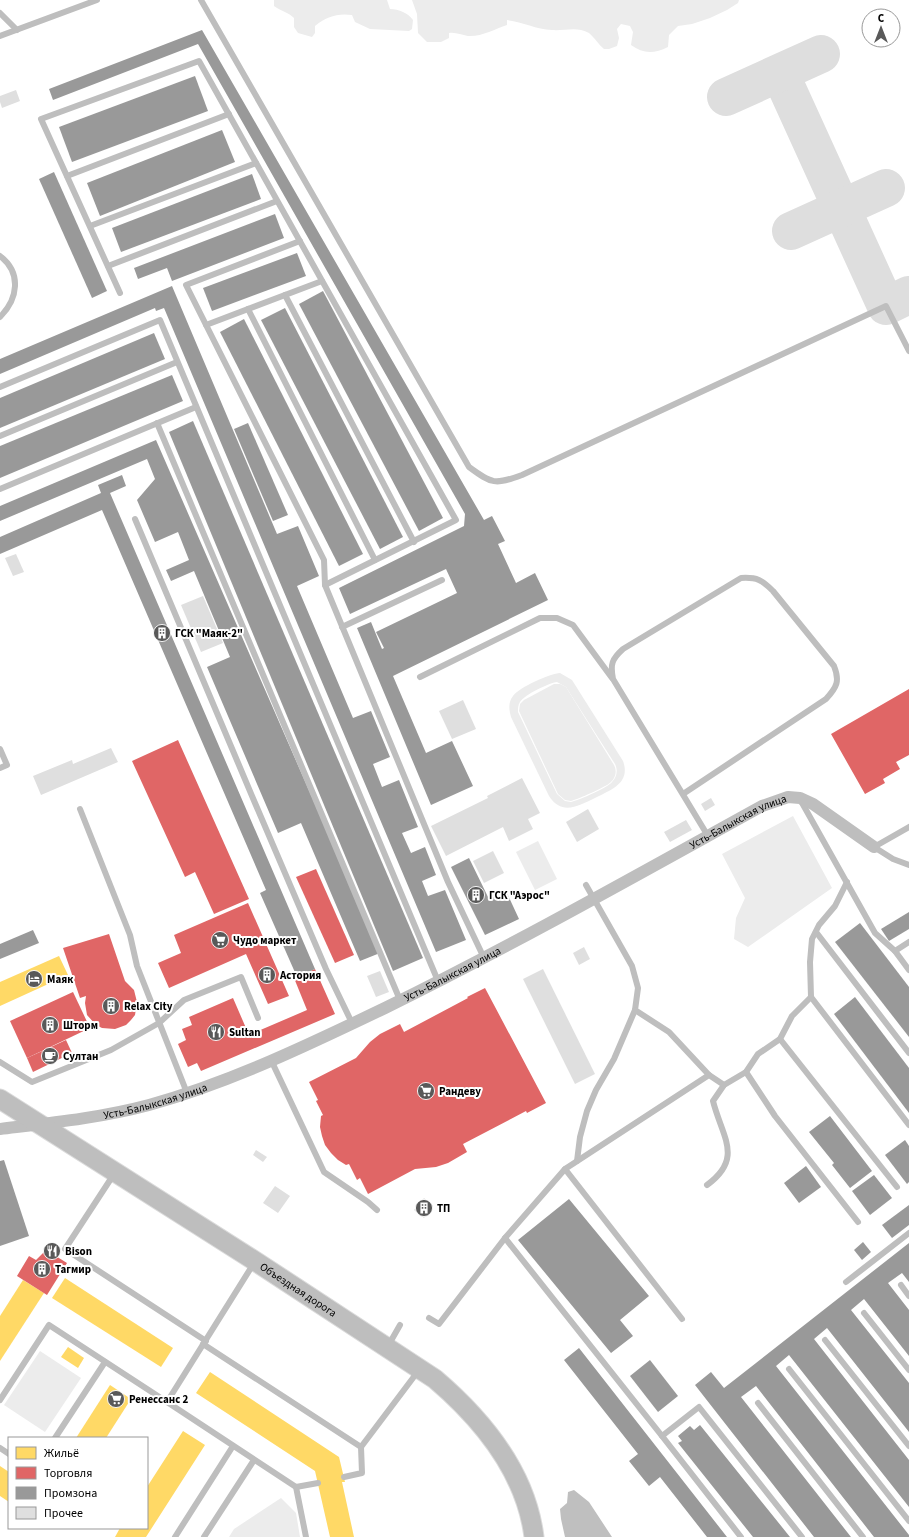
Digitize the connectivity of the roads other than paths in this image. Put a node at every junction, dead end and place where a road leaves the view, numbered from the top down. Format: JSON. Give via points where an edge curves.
{"nodes":[{"id":1,"x":97,"y":0,"type":"edge"},
{"id":2,"x":201,"y":0,"type":"edge"},
{"id":3,"x":0,"y":13,"type":"edge"},
{"id":4,"x":17,"y":30,"type":"junction"},
{"id":5,"x":0,"y":36,"type":"edge"},
{"id":6,"x":229,"y":114,"type":"junction"},
{"id":7,"x":256,"y":163,"type":"junction"},
{"id":8,"x":67,"y":176,"type":"junction"},
{"id":9,"x":278,"y":201,"type":"junction"},
{"id":10,"x":90,"y":226,"type":"junction"},
{"id":11,"x":300,"y":241,"type":"junction"},
{"id":12,"x":0,"y":256,"type":"edge"},
{"id":13,"x":108,"y":266,"type":"junction"},
{"id":14,"x":322,"y":281,"type":"junction"},
{"id":15,"x":120,"y":293,"type":"dead end"},
{"id":16,"x":285,"y":295,"type":"junction"},
{"id":17,"x":248,"y":309,"type":"junction"},
{"id":18,"x":0,"y":317,"type":"edge"},
{"id":19,"x":206,"y":325,"type":"junction"},
{"id":20,"x":909,"y":351,"type":"edge"},
{"id":21,"x":177,"y":362,"type":"junction"},
{"id":22,"x":0,"y":387,"type":"edge"},
{"id":23,"x":196,"y":407,"type":"junction"},
{"id":24,"x":157,"y":423,"type":"junction"},
{"id":25,"x":0,"y":436,"type":"edge"},
{"id":26,"x":0,"y":490,"type":"edge"},
{"id":27,"x":135,"y":519,"type":"dead end"},
{"id":28,"x":414,"y":542,"type":"junction"},
{"id":29,"x":375,"y":560,"type":"junction"},
{"id":30,"x":442,"y":580,"type":"dead end"},
{"id":31,"x":325,"y":585,"type":"junction"},
{"id":32,"x":342,"y":627,"type":"junction"},
{"id":33,"x":420,"y":677,"type":"dead end"},
{"id":34,"x":613,"y":679,"type":"junction"},
{"id":35,"x":0,"y":750,"type":"edge"},
{"id":36,"x":0,"y":768,"type":"edge"},
{"id":37,"x":683,"y":794,"type":"junction"},
{"id":38,"x":800,"y":798,"type":"junction"},
{"id":39,"x":80,"y":809,"type":"dead end"},
{"id":40,"x":909,"y":827,"type":"edge"},
{"id":41,"x":708,"y":836,"type":"junction"},
{"id":42,"x":874,"y":847,"type":"junction"},
{"id":43,"x":909,"y":865,"type":"edge"},
{"id":44,"x":847,"y":882,"type":"junction"},
{"id":45,"x":586,"y":885,"type":"dead end"},
{"id":46,"x":594,"y":899,"type":"junction"},
{"id":47,"x":816,"y":932,"type":"junction"},
{"id":48,"x":909,"y":942,"type":"edge"},
{"id":49,"x":895,"y":951,"type":"junction"},
{"id":50,"x":484,"y":958,"type":"junction"},
{"id":51,"x":909,"y":970,"type":"edge"},
{"id":52,"x":438,"y":981,"type":"junction"},
{"id":53,"x":811,"y":997,"type":"junction"},
{"id":54,"x":400,"y":1000,"type":"junction"},
{"id":55,"x":635,"y":1010,"type":"junction"},
{"id":56,"x":258,"y":1018,"type":"dead end"},
{"id":57,"x":159,"y":1023,"type":"junction"},
{"id":58,"x":352,"y":1023,"type":"junction"},
{"id":59,"x":780,"y":1039,"type":"junction"},
{"id":60,"x":909,"y":1053,"type":"edge"},
{"id":61,"x":271,"y":1060,"type":"junction"},
{"id":62,"x":0,"y":1062,"type":"edge"},
{"id":63,"x":746,"y":1072,"type":"junction"},
{"id":64,"x":709,"y":1075,"type":"junction"},
{"id":65,"x":724,"y":1085,"type":"junction"},
{"id":66,"x":187,"y":1093,"type":"junction"},
{"id":67,"x":0,"y":1099,"type":"edge"},
{"id":68,"x":40,"y":1124,"type":"junction"},
{"id":69,"x":909,"y":1125,"type":"edge"},
{"id":70,"x":0,"y":1129,"type":"edge"},
{"id":71,"x":577,"y":1161,"type":"junction"},
{"id":72,"x":565,"y":1169,"type":"junction"},
{"id":73,"x":115,"y":1172,"type":"junction"},
{"id":74,"x":707,"y":1185,"type":"dead end"},
{"id":75,"x":897,"y":1187,"type":"dead end"},
{"id":76,"x":377,"y":1210,"type":"dead end"},
{"id":77,"x":858,"y":1222,"type":"dead end"},
{"id":78,"x":909,"y":1233,"type":"edge"},
{"id":79,"x":505,"y":1238,"type":"junction"},
{"id":80,"x":255,"y":1261,"type":"junction"},
{"id":81,"x":846,"y":1282,"type":"dead end"},
{"id":82,"x":901,"y":1285,"type":"dead end"},
{"id":83,"x":909,"y":1296,"type":"edge"},
{"id":84,"x":864,"y":1313,"type":"dead end"},
{"id":85,"x":429,"y":1318,"type":"dead end"},
{"id":86,"x":682,"y":1319,"type":"dead end"},
{"id":87,"x":400,"y":1325,"type":"dead end"},
{"id":88,"x":825,"y":1340,"type":"dead end"},
{"id":89,"x":204,"y":1342,"type":"junction"},
{"id":90,"x":387,"y":1347,"type":"junction"},
{"id":91,"x":105,"y":1362,"type":"junction"},
{"id":92,"x":420,"y":1369,"type":"junction"},
{"id":93,"x":789,"y":1369,"type":"dead end"},
{"id":94,"x":909,"y":1370,"type":"edge"},
{"id":95,"x":0,"y":1400,"type":"edge"},
{"id":96,"x":167,"y":1402,"type":"junction"},
{"id":97,"x":758,"y":1403,"type":"dead end"},
{"id":98,"x":662,"y":1436,"type":"junction"},
{"id":99,"x":56,"y":1437,"type":"edge"},
{"id":100,"x":234,"y":1446,"type":"junction"},
{"id":101,"x":909,"y":1446,"type":"edge"},
{"id":102,"x":361,"y":1447,"type":"junction"},
{"id":103,"x":254,"y":1460,"type":"junction"},
{"id":104,"x":344,"y":1477,"type":"dead end"},
{"id":105,"x":318,"y":1482,"type":"dead end"},
{"id":106,"x":296,"y":1487,"type":"junction"},
{"id":107,"x":909,"y":1522,"type":"edge"},
{"id":108,"x":175,"y":1537,"type":"edge"},
{"id":109,"x":204,"y":1537,"type":"edge"},
{"id":110,"x":306,"y":1537,"type":"edge"},
{"id":111,"x":534,"y":1537,"type":"edge"},
{"id":112,"x":741,"y":1537,"type":"edge"},
{"id":113,"x":802,"y":1537,"type":"edge"},
{"id":114,"x":863,"y":1537,"type":"edge"}],
"edges":[{"from":1,"to":4,"type":"lane"},
{"from":2,"to":20,"type":"lane","via":[[469,467],[485,479],[503,482],[522,475],[886,306]]},
{"from":3,"to":4,"type":"lane"},
{"from":4,"to":5,"type":"lane"},
{"from":6,"to":7,"type":"lane"},
{"from":6,"to":8,"type":"lane"},
{"from":6,"to":8,"type":"lane","via":[[199,61],[41,119]]},
{"from":7,"to":9,"type":"lane"},
{"from":7,"to":10,"type":"lane"},
{"from":8,"to":10,"type":"lane"},
{"from":9,"to":11,"type":"lane"},
{"from":9,"to":13,"type":"lane"},
{"from":10,"to":13,"type":"lane"},
{"from":11,"to":14,"type":"lane"},
{"from":11,"to":19,"type":"lane","via":[[186,285]]},
{"from":12,"to":18,"type":"lane","via":[[12,271],[15,284],[8,309]]},
{"from":13,"to":15,"type":"lane"},
{"from":14,"to":16,"type":"lane"},
{"from":14,"to":28,"type":"lane","via":[[456,520]]},
{"from":16,"to":17,"type":"lane"},
{"from":16,"to":28,"type":"lane"},
{"from":17,"to":19,"type":"lane"},
{"from":17,"to":29,"type":"lane"},
{"from":19,"to":31,"type":"lane","via":[[324,560]]},
{"from":21,"to":22,"type":"lane","via":[[160,320]]},
{"from":21,"to":23,"type":"lane"},
{"from":21,"to":25,"type":"lane"},
{"from":23,"to":24,"type":"lane"},
{"from":23,"to":52,"type":"lane"},
{"from":24,"to":26,"type":"lane"},
{"from":24,"to":54,"type":"lane"},
{"from":27,"to":58,"type":"lane","via":[[326,969]]},
{"from":28,"to":29,"type":"lane"},
{"from":29,"to":31,"type":"lane"},
{"from":30,"to":32,"type":"lane"},
{"from":31,"to":32,"type":"lane"},
{"from":32,"to":50,"type":"lane","via":[[448,882]]},
{"from":33,"to":34,"type":"lane","via":[[540,618],[557,618],[573,625]]},
{"from":34,"to":37,"type":"lane"},
{"from":34,"to":37,"type":"lane","via":[[611,668],[615,657],[623,649],[741,578],[751,577],[763,581],[834,666],[838,676],[835,690],[826,699]]},
{"from":35,"to":36,"type":"lane","via":[[7,765]]},
{"from":37,"to":41,"type":"lane"},
{"from":38,"to":41,"type":"street","name":"Усть-Балыкская улица","via":[[788,797],[762,806]]},
{"from":38,"to":42,"type":"street","name":"Усть-Балыкская улица","via":[[813,804]]},
{"from":38,"to":44,"type":"lane"},
{"from":39,"to":57,"type":"lane","via":[[130,935],[137,966]]},
{"from":40,"to":42,"type":"lane"},
{"from":41,"to":46,"type":"street","name":"Усть-Балыкская улица"},
{"from":42,"to":43,"type":"lane"},
{"from":44,"to":47,"type":"lane","via":[[835,906]]},
{"from":44,"to":49,"type":"lane","via":[[875,933]]},
{"from":45,"to":46,"type":"lane"},
{"from":46,"to":50,"type":"street","name":"Усть-Балыкская улица"},
{"from":46,"to":55,"type":"lane","via":[[632,966],[638,988]]},
{"from":47,"to":53,"type":"lane","via":[[812,940],[810,962]]},
{"from":47,"to":60,"type":"lane"},
{"from":48,"to":49,"type":"lane"},
{"from":49,"to":51,"type":"lane"},
{"from":50,"to":52,"type":"street","name":"Усть-Балыкская улица"},
{"from":52,"to":54,"type":"street","name":"Усть-Балыкская улица"},
{"from":53,"to":59,"type":"lane","via":[[792,1016]]},
{"from":53,"to":69,"type":"lane"},
{"from":54,"to":58,"type":"street","name":"Усть-Балыкская улица"},
{"from":55,"to":64,"type":"lane","via":[[669,1032]]},
{"from":55,"to":71,"type":"lane","via":[[590,1104],[580,1137]]},
{"from":56,"to":57,"type":"lane","via":[[241,977],[184,1000]]},
{"from":57,"to":62,"type":"lane","via":[[111,1050],[32,1082]]},
{"from":57,"to":66,"type":"lane"},
{"from":58,"to":61,"type":"street","name":"Усть-Балыкская улица"},
{"from":59,"to":63,"type":"lane","via":[[758,1054]]},
{"from":59,"to":75,"type":"lane"},
{"from":61,"to":66,"type":"street","name":"Усть-Балыкская улица"},
{"from":61,"to":76,"type":"lane","via":[[324,1172]]},
{"from":63,"to":65,"type":"lane"},
{"from":63,"to":77,"type":"lane","via":[[775,1116]]},
{"from":64,"to":65,"type":"lane"},
{"from":64,"to":71,"type":"lane"},
{"from":65,"to":74,"type":"lane","via":[[713,1101],[728,1146],[727,1163],[718,1177]]},
{"from":66,"to":68,"type":"street","name":"Усть-Балыкская улица","via":[[101,1116]]},
{"from":67,"to":68,"type":"main road","name":"Объездная дорога"},
{"from":68,"to":70,"type":"street","name":"Усть-Балыкская улица"},
{"from":68,"to":73,"type":"main road","name":"Объездная дорога"},
{"from":71,"to":72,"type":"lane"},
{"from":72,"to":79,"type":"lane"},
{"from":72,"to":86,"type":"lane"},
{"from":73,"to":80,"type":"main road","name":"Объездная дорога"},
{"from":73,"to":89,"type":"lane","via":[[65,1249]]},
{"from":78,"to":81,"type":"lane"},
{"from":79,"to":85,"type":"lane","via":[[439,1324]]},
{"from":79,"to":98,"type":"lane"},
{"from":80,"to":89,"type":"lane"},
{"from":80,"to":90,"type":"main road","name":"Объездная дорога"},
{"from":82,"to":83,"type":"lane"},
{"from":84,"to":94,"type":"lane"},
{"from":87,"to":90,"type":"lane"},
{"from":88,"to":101,"type":"lane"},
{"from":89,"to":96,"type":"lane"},
{"from":89,"to":102,"type":"lane"},
{"from":90,"to":92,"type":"main road","name":"Объездная дорога"},
{"from":91,"to":95,"type":"lane","via":[[49,1325]]},
{"from":91,"to":96,"type":"lane"},
{"from":91,"to":99,"type":"lane"},
{"from":92,"to":102,"type":"lane"},
{"from":92,"to":111,"type":"main road","name":"Объездная дорога","via":[[458,1398],[496,1444],[515,1474],[526,1500]]},
{"from":93,"to":107,"type":"lane"},
{"from":96,"to":100,"type":"lane"},
{"from":97,"to":114,"type":"lane"},
{"from":98,"to":112,"type":"lane"},
{"from":98,"to":113,"type":"lane","via":[[699,1407]]},
{"from":100,"to":103,"type":"lane"},
{"from":100,"to":108,"type":"lane"},
{"from":102,"to":104,"type":"lane","via":[[362,1473]]},
{"from":103,"to":106,"type":"lane"},
{"from":103,"to":109,"type":"lane"},
{"from":105,"to":106,"type":"lane"},
{"from":106,"to":110,"type":"lane"}]}
